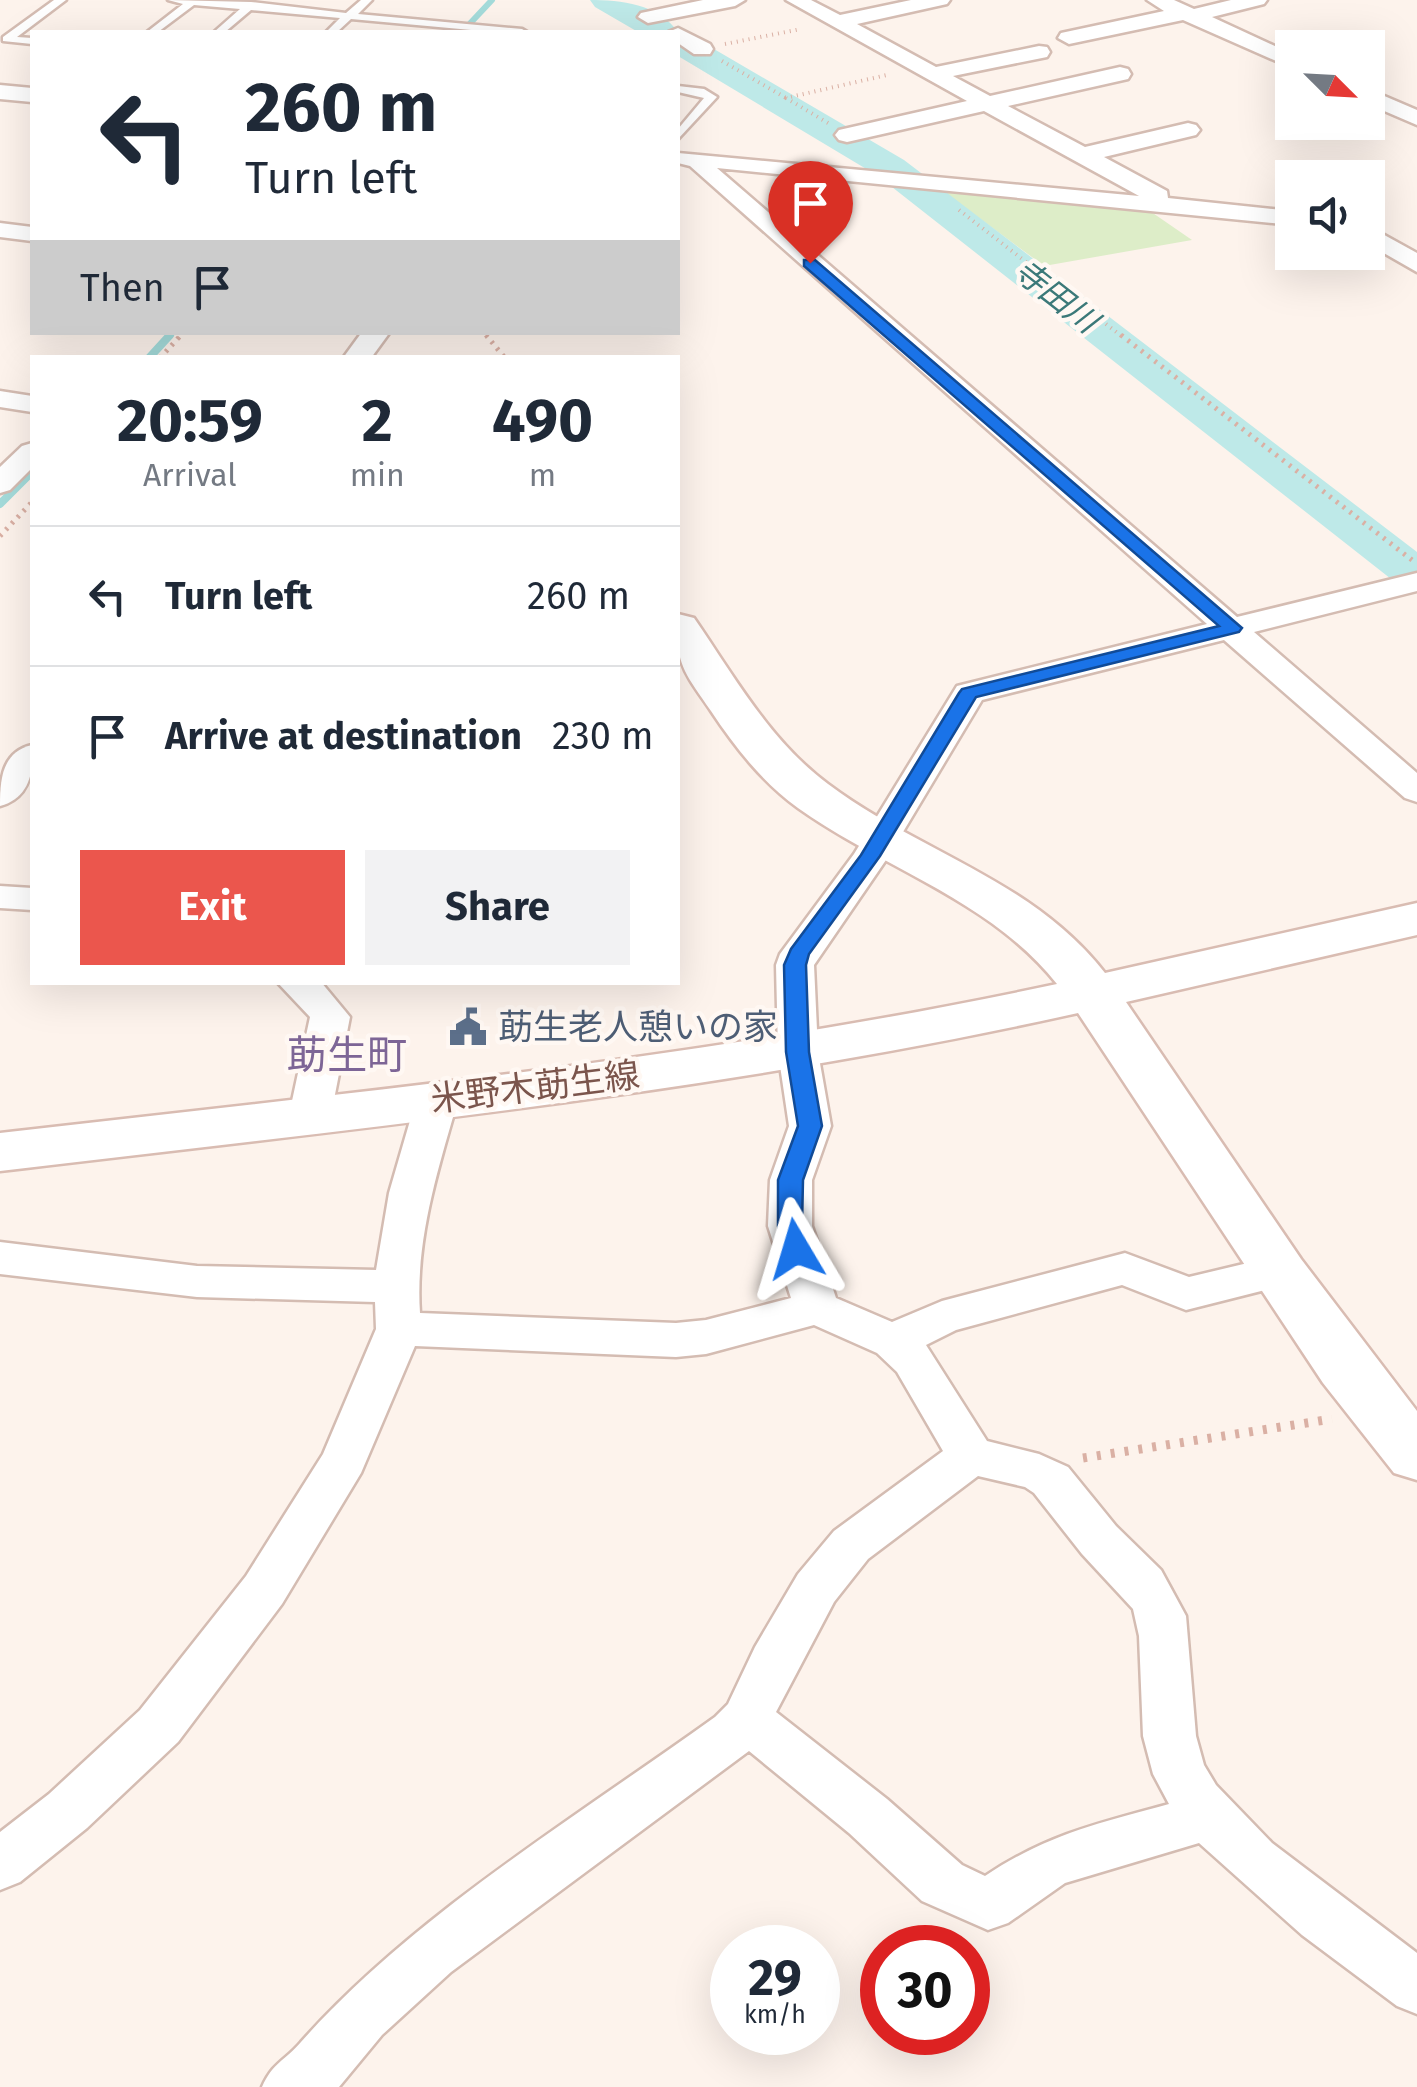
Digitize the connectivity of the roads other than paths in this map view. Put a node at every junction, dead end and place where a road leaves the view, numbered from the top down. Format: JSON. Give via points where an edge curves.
{"nodes":[{"id":1,"x":62,"y":0,"type":"edge"},
{"id":2,"x":173,"y":0,"type":"edge"},
{"id":3,"x":367,"y":0,"type":"edge"},
{"id":4,"x":735,"y":0,"type":"edge"},
{"id":5,"x":796,"y":0,"type":"edge"},
{"id":6,"x":940,"y":0,"type":"edge"},
{"id":7,"x":1156,"y":0,"type":"edge"},
{"id":8,"x":1257,"y":0,"type":"edge"},
{"id":9,"x":192,"y":2,"type":"edge"},
{"id":10,"x":253,"y":4,"type":"edge"},
{"id":11,"x":1188,"y":14,"type":"junction"},
{"id":12,"x":348,"y":16,"type":"junction"},
{"id":13,"x":838,"y":22,"type":"junction"},
{"id":14,"x":1218,"y":28,"type":"junction"},
{"id":15,"x":155,"y":30,"type":"edge"},
{"id":16,"x":221,"y":30,"type":"edge"},
{"id":17,"x":332,"y":30,"type":"edge"},
{"id":18,"x":500,"y":30,"type":"edge"},
{"id":19,"x":671,"y":30,"type":"edge"},
{"id":20,"x":680,"y":35,"type":"edge"},
{"id":21,"x":1069,"y":38,"type":"dead end"},
{"id":22,"x":30,"y":42,"type":"edge"},
{"id":23,"x":702,"y":49,"type":"road end"},
{"id":24,"x":1116,"y":49,"type":"dead end"},
{"id":25,"x":1039,"y":52,"type":"dead end"},
{"id":26,"x":1275,"y":54,"type":"edge"},
{"id":27,"x":1120,"y":74,"type":"dead end"},
{"id":28,"x":925,"y":78,"type":"junction"},
{"id":29,"x":680,"y":89,"type":"edge"},
{"id":30,"x":0,"y":92,"type":"edge"},
{"id":31,"x":30,"y":96,"type":"edge"},
{"id":32,"x":1385,"y":104,"type":"edge"},
{"id":33,"x":989,"y":105,"type":"junction"},
{"id":34,"x":1417,"y":118,"type":"edge"},
{"id":35,"x":1079,"y":128,"type":"dead end"},
{"id":36,"x":1188,"y":130,"type":"dead end"},
{"id":37,"x":680,"y":134,"type":"edge"},
{"id":38,"x":847,"y":134,"type":"road end"},
{"id":39,"x":1045,"y":135,"type":"junction"},
{"id":40,"x":1082,"y":155,"type":"junction"},
{"id":41,"x":689,"y":158,"type":"edge"},
{"id":42,"x":1175,"y":206,"type":"junction"},
{"id":43,"x":1275,"y":216,"type":"edge"},
{"id":44,"x":1385,"y":229,"type":"edge"},
{"id":45,"x":0,"y":230,"type":"edge"},
{"id":46,"x":1417,"y":230,"type":"edge"},
{"id":47,"x":30,"y":234,"type":"edge"},
{"id":48,"x":1385,"y":241,"type":"edge"},
{"id":49,"x":1417,"y":264,"type":"edge"},
{"id":50,"x":374,"y":335,"type":"edge"},
{"id":51,"x":358,"y":355,"type":"edge"},
{"id":52,"x":0,"y":400,"type":"edge"},
{"id":53,"x":30,"y":404,"type":"edge"},
{"id":54,"x":30,"y":454,"type":"edge"},
{"id":55,"x":0,"y":484,"type":"edge"},
{"id":56,"x":1413,"y":577,"type":"edge"},
{"id":57,"x":1232,"y":628,"type":"junction"},
{"id":58,"x":680,"y":630,"type":"edge"},
{"id":59,"x":30,"y":758,"type":"edge"},
{"id":60,"x":1417,"y":791,"type":"edge"},
{"id":61,"x":0,"y":795,"type":"edge"},
{"id":62,"x":881,"y":838,"type":"junction"},
{"id":63,"x":0,"y":897,"type":"edge"},
{"id":64,"x":30,"y":899,"type":"edge"},
{"id":65,"x":1417,"y":919,"type":"edge"},
{"id":66,"x":299,"y":985,"type":"edge"},
{"id":67,"x":1090,"y":992,"type":"junction"},
{"id":68,"x":798,"y":1052,"type":"junction"},
{"id":69,"x":437,"y":1100,"type":"junction"},
{"id":70,"x":310,"y":1115,"type":"junction"},
{"id":71,"x":0,"y":1152,"type":"edge"},
{"id":72,"x":0,"y":1258,"type":"edge"},
{"id":73,"x":1281,"y":1271,"type":"junction"},
{"id":74,"x":398,"y":1308,"type":"junction"},
{"id":75,"x":817,"y":1308,"type":"junction"},
{"id":76,"x":893,"y":1341,"type":"junction"},
{"id":77,"x":1400,"y":1436,"type":"edge"},
{"id":78,"x":971,"y":1456,"type":"junction"},
{"id":79,"x":747,"y":1720,"type":"junction"},
{"id":80,"x":1207,"y":1816,"type":"junction"},
{"id":81,"x":0,"y":1865,"type":"edge"},
{"id":82,"x":1417,"y":1986,"type":"edge"},
{"id":83,"x":292,"y":2087,"type":"edge"}],
"edges":[{"from":1,"to":22,"type":"lane","via":[[8,39]]},
{"from":2,"to":9,"type":"lane"},
{"from":3,"to":12,"type":"lane"},
{"from":4,"to":19,"type":"street","via":[[641,13]]},
{"from":5,"to":13,"type":"street"},
{"from":6,"to":13,"type":"street"},
{"from":7,"to":11,"type":"street"},
{"from":8,"to":11,"type":"street"},
{"from":9,"to":10,"type":"lane"},
{"from":9,"to":15,"type":"lane"},
{"from":10,"to":12,"type":"lane"},
{"from":10,"to":16,"type":"lane"},
{"from":11,"to":14,"type":"street"},
{"from":11,"to":21,"type":"street"},
{"from":12,"to":17,"type":"lane"},
{"from":12,"to":18,"type":"lane"},
{"from":13,"to":28,"type":"street"},
{"from":14,"to":24,"type":"street"},
{"from":14,"to":26,"type":"street"},
{"from":20,"to":23,"type":"street"},
{"from":25,"to":28,"type":"street"},
{"from":27,"to":33,"type":"street"},
{"from":28,"to":33,"type":"street"},
{"from":29,"to":37,"type":"lane","via":[[711,98]]},
{"from":30,"to":31,"type":"street"},
{"from":32,"to":34,"type":"street"},
{"from":33,"to":38,"type":"street"},
{"from":33,"to":39,"type":"street"},
{"from":35,"to":39,"type":"street"},
{"from":36,"to":40,"type":"street"},
{"from":39,"to":40,"type":"street"},
{"from":40,"to":42,"type":"street"},
{"from":41,"to":42,"type":"street"},
{"from":41,"to":57,"type":"street"},
{"from":42,"to":43,"type":"street"},
{"from":44,"to":46,"type":"street"},
{"from":45,"to":47,"type":"street"},
{"from":48,"to":49,"type":"street"},
{"from":50,"to":51,"type":"street"},
{"from":52,"to":53,"type":"street"},
{"from":54,"to":55,"type":"street"},
{"from":56,"to":57,"type":"street"},
{"from":57,"to":60,"type":"street"},
{"from":57,"to":62,"type":"street","via":[[969,693]]},
{"from":58,"to":62,"type":"main road","via":[[767,754],[812,795]]},
{"from":59,"to":61,"type":"street"},
{"from":62,"to":67,"type":"main road","via":[[1016,912]]},
{"from":62,"to":68,"type":"street","via":[[799,954]]},
{"from":63,"to":64,"type":"street"},
{"from":65,"to":67,"type":"main road","name":"米野木莇生線"},
{"from":66,"to":70,"type":"street","via":[[330,1017]]},
{"from":67,"to":68,"type":"main road","name":"米野木莇生線"},
{"from":67,"to":73,"type":"main road"},
{"from":68,"to":69,"type":"main road","name":"米野木莇生線"},
{"from":68,"to":75,"type":"street","via":[[810,1126],[790,1180],[790,1226]]},
{"from":69,"to":70,"type":"main road","name":"米野木莇生線"},
{"from":69,"to":74,"type":"street","via":[[410,1194]]},
{"from":70,"to":71,"type":"main road","name":"米野木莇生線"},
{"from":72,"to":74,"type":"street","via":[[99,1274],[342,1288]]},
{"from":73,"to":76,"type":"street","via":[[1186,1294],[1125,1269],[942,1317]]},
{"from":73,"to":77,"type":"main road"},
{"from":74,"to":75,"type":"street","via":[[676,1340]]},
{"from":74,"to":81,"type":"street","via":[[344,1460],[264,1590],[159,1726]]},
{"from":75,"to":76,"type":"street"},
{"from":76,"to":78,"type":"street","via":[[913,1360]]},
{"from":78,"to":79,"type":"street","via":[[851,1546],[816,1588]]},
{"from":78,"to":80,"type":"street","via":[[1039,1472],[1160,1611],[1168,1742]]},
{"from":79,"to":80,"type":"street","via":[[942,1883],[988,1905],[1045,1866]]},
{"from":79,"to":83,"type":"street","via":[[431,1954]]},
{"from":80,"to":82,"type":"street","via":[[1278,1880]]}]}
